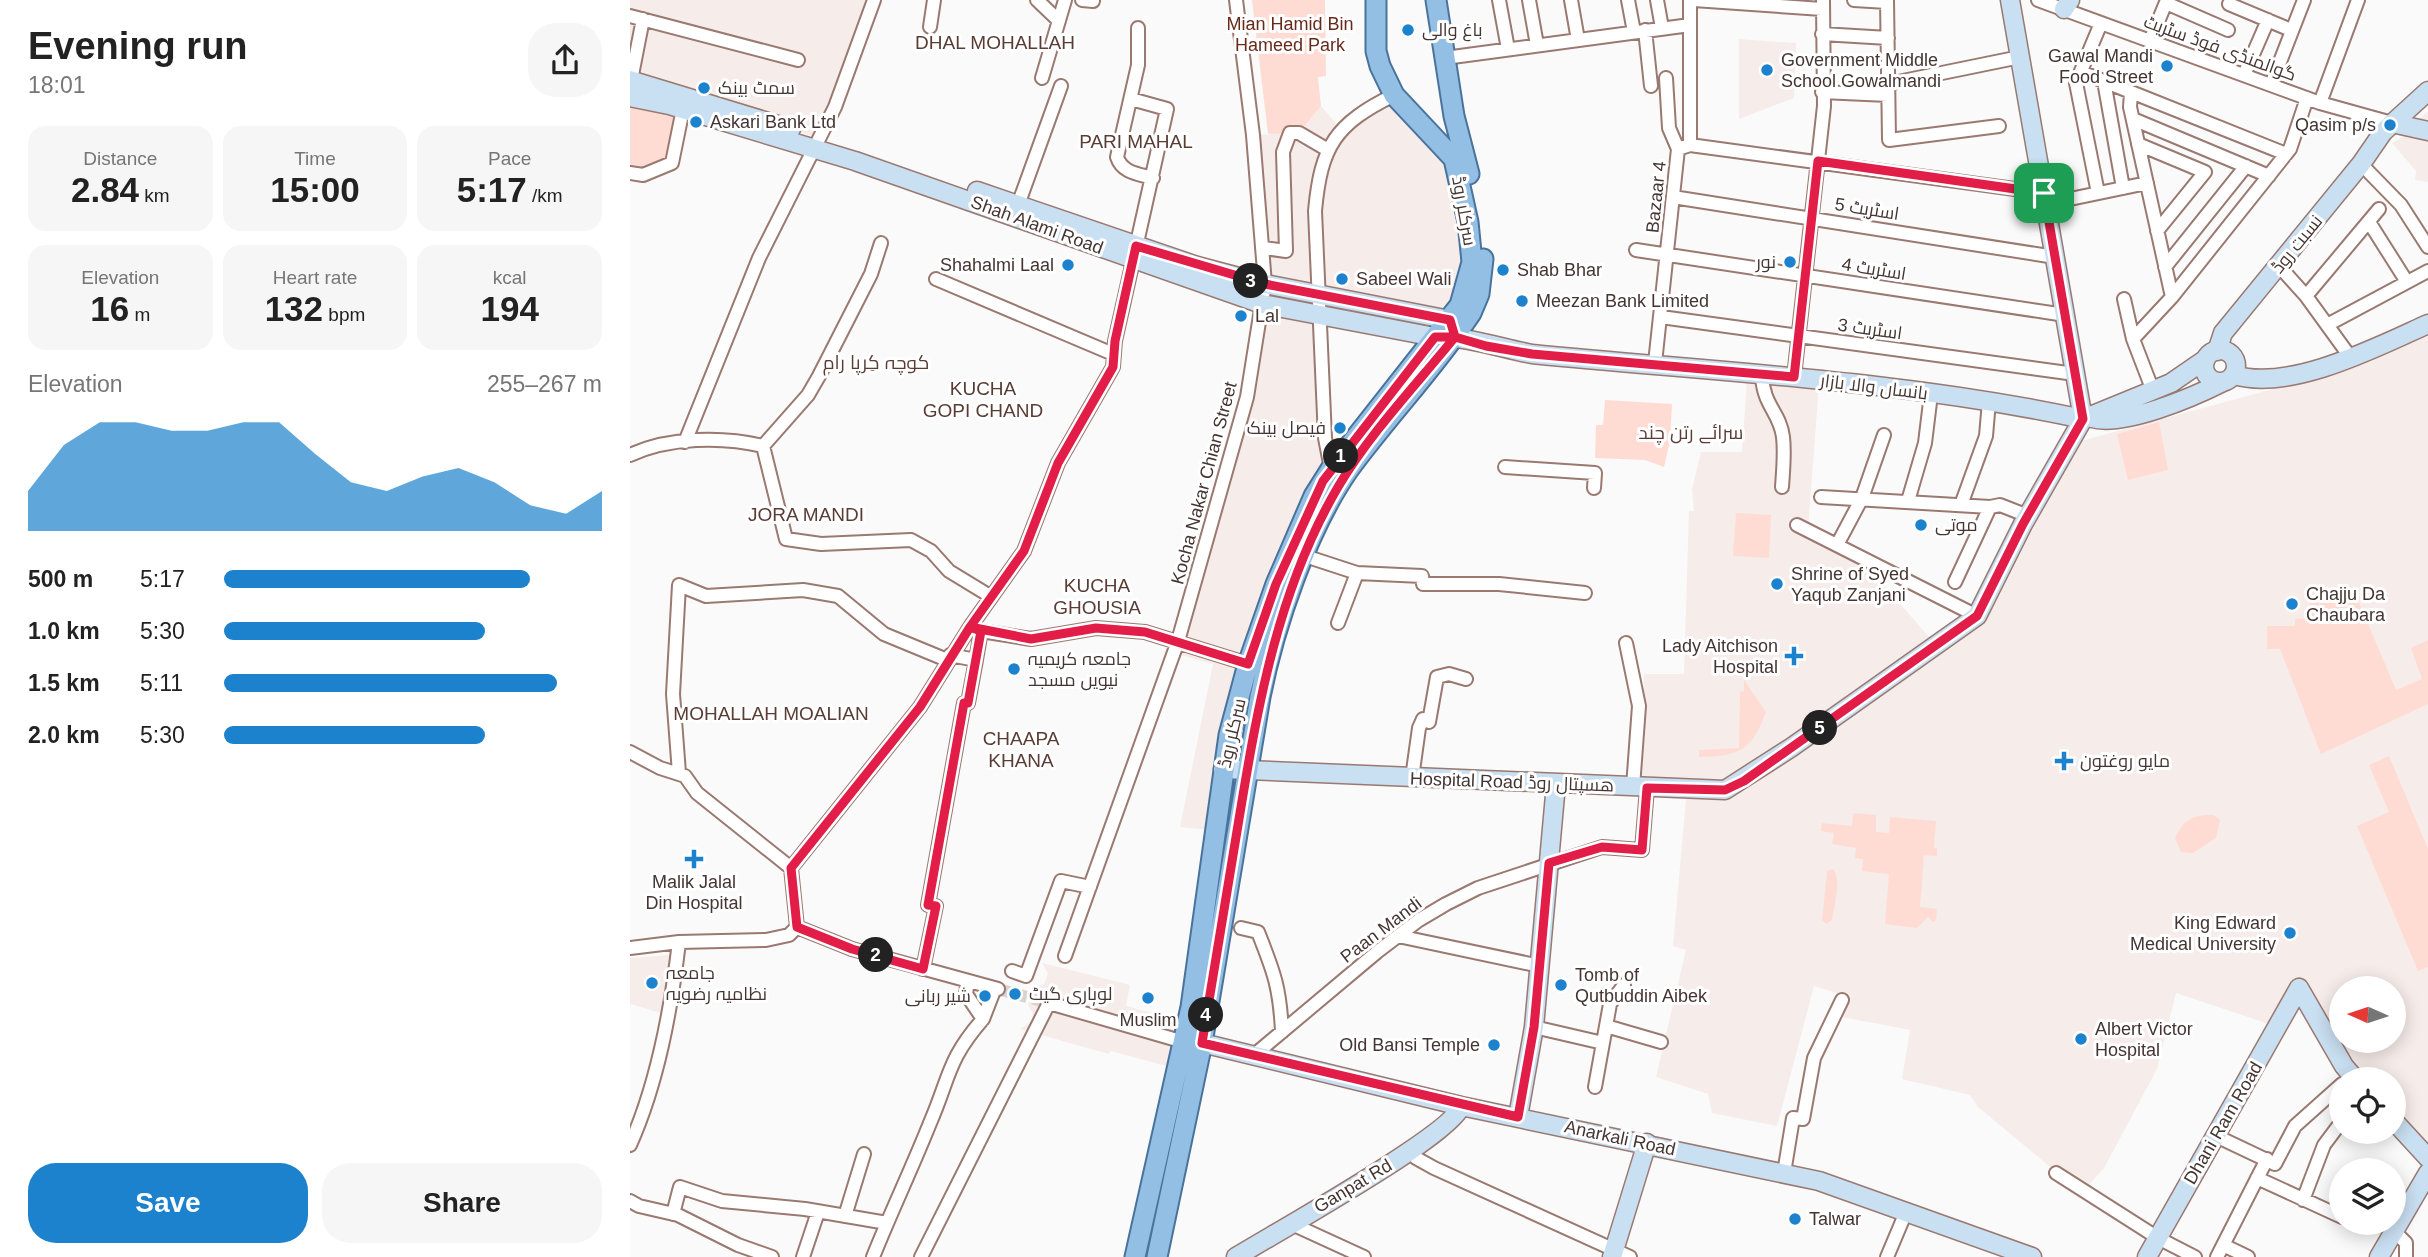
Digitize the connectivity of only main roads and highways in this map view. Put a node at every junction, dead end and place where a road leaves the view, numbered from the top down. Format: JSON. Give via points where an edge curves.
{"nodes":[{"id":1,"x":1376,"y":0,"type":"edge"},
{"id":2,"x":1436,"y":0,"type":"edge"},
{"id":3,"x":1454,"y":116,"type":"junction"},
{"id":4,"x":1428,"y":130,"type":"junction"},
{"id":5,"x":1452,"y":328,"type":"junction"},
{"id":6,"x":1232,"y":724,"type":"junction"},
{"id":7,"x":1255,"y":728,"type":"junction"},
{"id":8,"x":1193,"y":1042,"type":"junction"},
{"id":9,"x":1135,"y":1257,"type":"edge"},
{"id":10,"x":1157,"y":1257,"type":"edge"}],
"edges":[{"from":1,"to":4,"type":"main road","name":"سرکلر روڈ","via":[[1376,51],[1394,95]]},
{"from":2,"to":3,"type":"main road","name":"سرکلر روڈ"},
{"from":3,"to":4,"type":"main road"},
{"from":3,"to":5,"type":"main road","name":"سرکلر روڈ","via":[[1476,197],[1483,267],[1471,313]]},
{"from":4,"to":5,"type":"main road","name":"سرکلر روڈ","via":[[1454,159],[1468,222],[1472,261]]},
{"from":5,"to":6,"type":"main road","name":"سرکلر روڈ","via":[[1435,337],[1331,469],[1302,523],[1248,664]]},
{"from":5,"to":7,"type":"main road","name":"سرکلر روڈ","via":[[1349,471],[1305,556],[1271,649]]},
{"from":6,"to":7,"type":"main road"},
{"from":6,"to":8,"type":"main road","name":"سرکلر روڈ","via":[[1206,905]]},
{"from":7,"to":8,"type":"main road","name":"سرکلر روڈ"},
{"from":8,"to":9,"type":"main road","name":"سرکلر روڈ"},
{"from":8,"to":10,"type":"main road","name":"سرکلر روڈ"}]}
